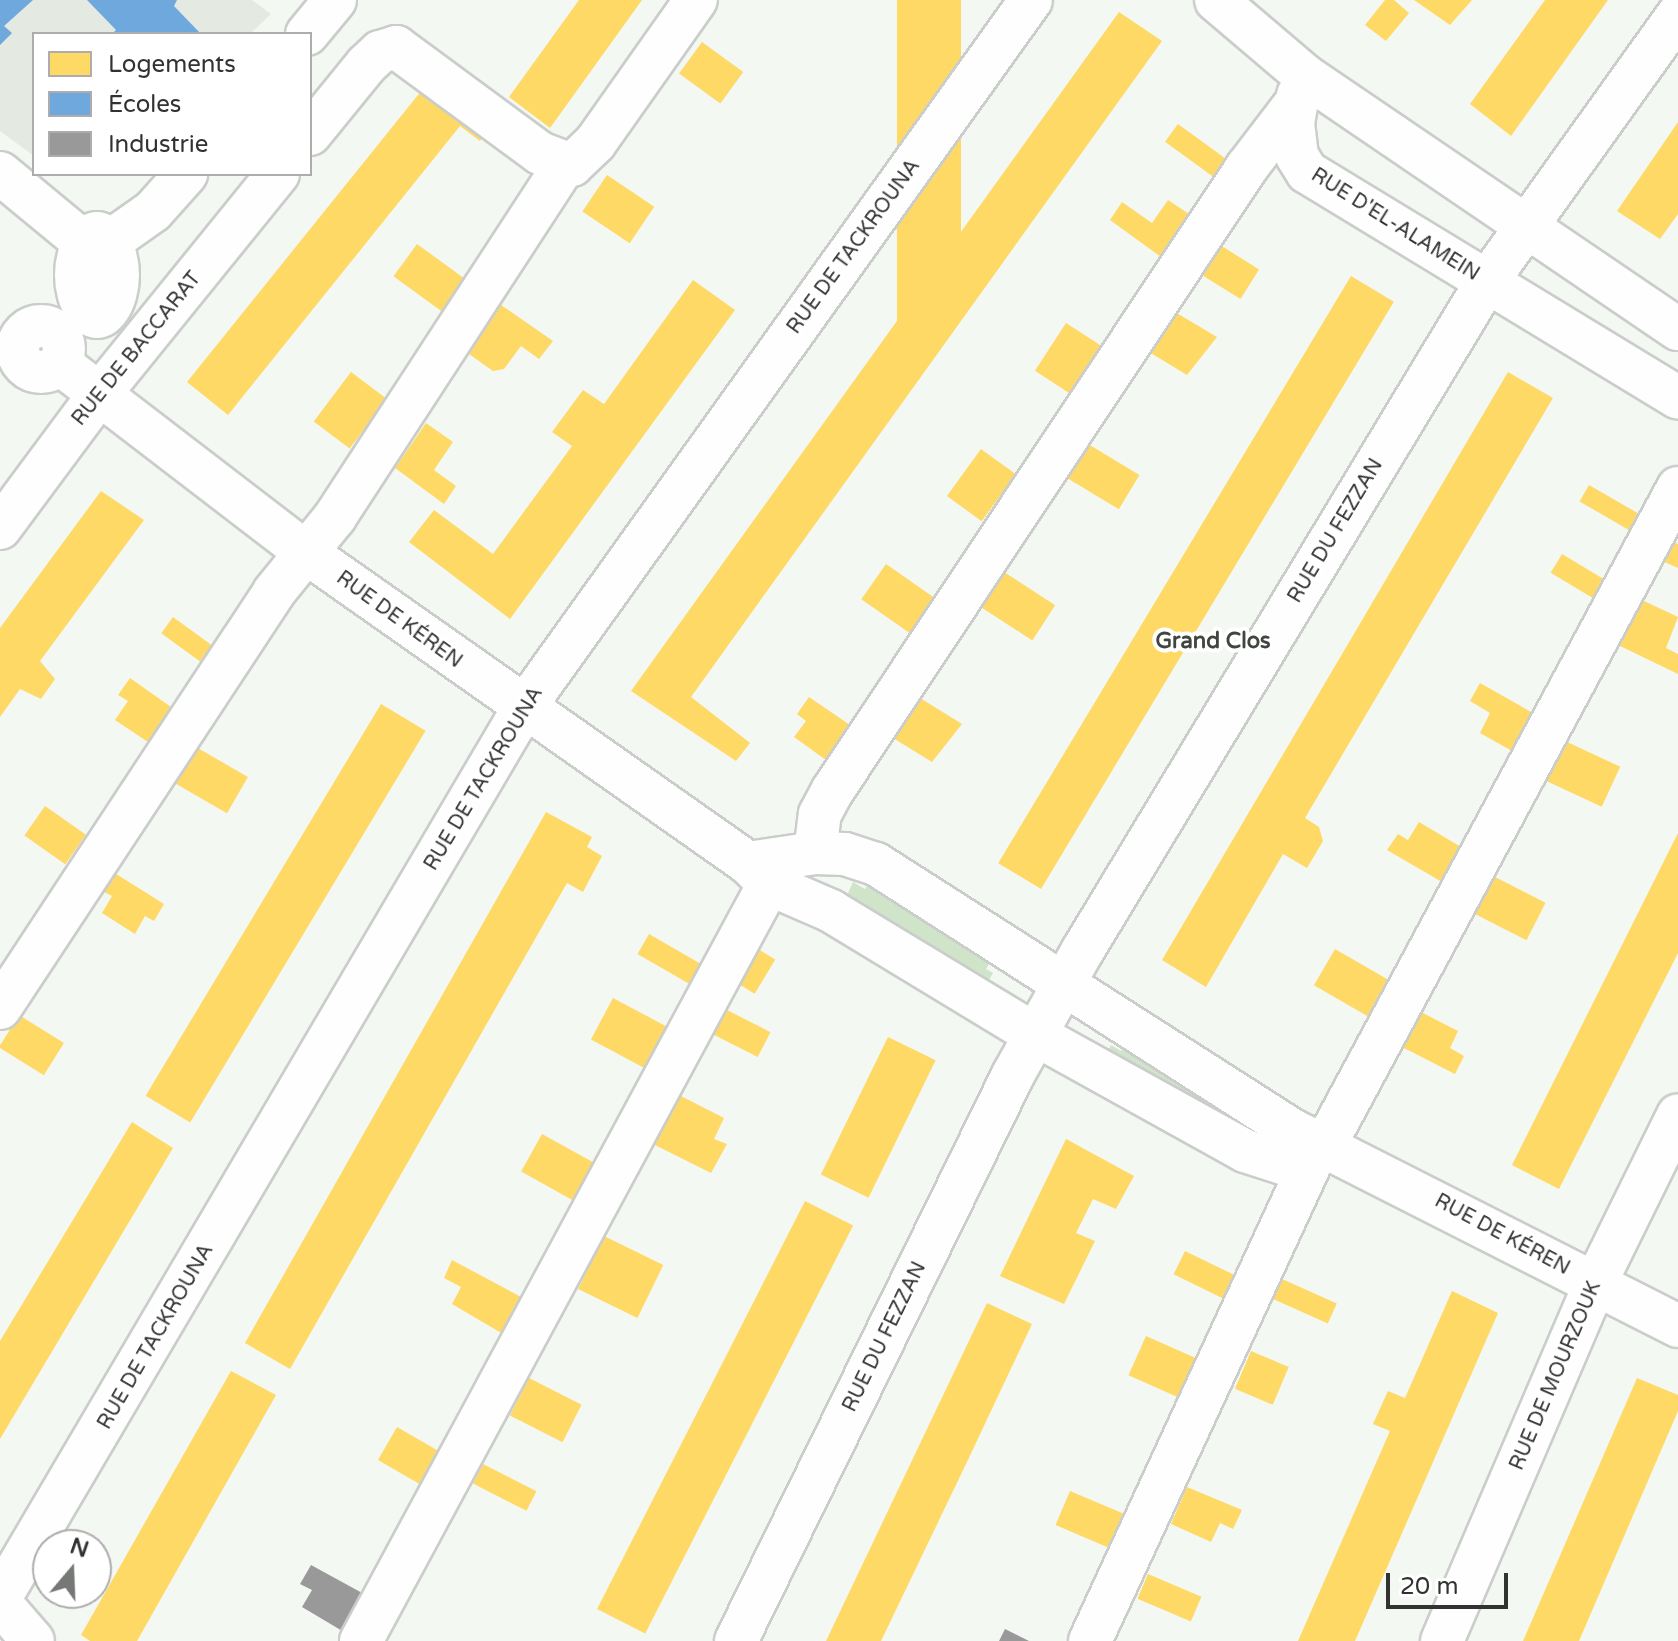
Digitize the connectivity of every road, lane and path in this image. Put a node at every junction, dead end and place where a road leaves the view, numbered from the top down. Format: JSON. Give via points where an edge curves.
{"nodes":[{"id":1,"x":335,"y":0,"type":"edge"},
{"id":2,"x":696,"y":0,"type":"edge"},
{"id":3,"x":1031,"y":0,"type":"edge"},
{"id":4,"x":1216,"y":0,"type":"edge"},
{"id":5,"x":1678,"y":15,"type":"edge"},
{"id":6,"x":309,"y":32,"type":"edge"},
{"id":7,"x":1300,"y":89,"type":"junction"},
{"id":8,"x":312,"y":132,"type":"edge"},
{"id":9,"x":564,"y":166,"type":"junction"},
{"id":10,"x":0,"y":173,"type":"edge"},
{"id":11,"x":184,"y":176,"type":"edge"},
{"id":12,"x":276,"y":176,"type":"edge"},
{"id":13,"x":1526,"y":231,"type":"junction"},
{"id":14,"x":92,"y":250,"type":"junction"},
{"id":15,"x":1486,"y":283,"type":"junction"},
{"id":16,"x":1678,"y":329,"type":"edge"},
{"id":17,"x":34,"y":360,"type":"edge"},
{"id":18,"x":98,"y":396,"type":"junction"},
{"id":19,"x":1678,"y":398,"type":"edge"},
{"id":20,"x":1678,"y":488,"type":"edge"},
{"id":21,"x":0,"y":528,"type":"edge"},
{"id":22,"x":304,"y":551,"type":"junction"},
{"id":23,"x":523,"y":709,"type":"junction"},
{"id":24,"x":815,"y":853,"type":"junction"},
{"id":25,"x":758,"y":873,"type":"junction"},
{"id":26,"x":1064,"y":985,"type":"junction"},
{"id":27,"x":0,"y":1008,"type":"edge"},
{"id":28,"x":1036,"y":1035,"type":"junction"},
{"id":29,"x":1678,"y":1115,"type":"edge"},
{"id":30,"x":1318,"y":1152,"type":"junction"},
{"id":31,"x":1595,"y":1284,"type":"junction"},
{"id":32,"x":1678,"y":1326,"type":"edge"},
{"id":33,"x":0,"y":1601,"type":"edge"},
{"id":34,"x":33,"y":1641,"type":"edge"},
{"id":35,"x":361,"y":1641,"type":"edge"},
{"id":36,"x":736,"y":1641,"type":"edge"},
{"id":37,"x":1090,"y":1641,"type":"edge"},
{"id":38,"x":1442,"y":1641,"type":"edge"}],
"edges":[{"from":1,"to":6,"type":"street"},
{"from":2,"to":9,"type":"street","via":[[590,150]]},
{"from":3,"to":23,"type":"street","name":"RUE DE TACKROUNA"},
{"from":4,"to":7,"type":"street"},
{"from":5,"to":13,"type":"street"},
{"from":7,"to":13,"type":"street"},
{"from":7,"to":15,"type":"street","name":"RUE D'EL-ALAMEIN","via":[[1297,156],[1307,172]]},
{"from":7,"to":24,"type":"street","via":[[833,790],[820,814]]},
{"from":8,"to":9,"type":"street","via":[[366,65],[396,47]]},
{"from":9,"to":22,"type":"street","via":[[335,517]]},
{"from":10,"to":14,"type":"street"},
{"from":11,"to":14,"type":"street","via":[[153,211]]},
{"from":12,"to":18,"type":"street","name":"RUE DE BACCARAT"},
{"from":13,"to":15,"type":"street","name":"RUE D'EL-ALAMEIN"},
{"from":13,"to":16,"type":"street"},
{"from":14,"to":17,"type":"street"},
{"from":15,"to":19,"type":"street","name":"RUE D'EL-ALAMEIN"},
{"from":15,"to":26,"type":"street","name":"RUE DU FEZZAN"},
{"from":17,"to":18,"type":"street","name":"RUE DE KÉREN"},
{"from":18,"to":21,"type":"street","name":"RUE DE BACCARAT"},
{"from":18,"to":22,"type":"street","name":"RUE DE KÉREN"},
{"from":20,"to":30,"type":"street"},
{"from":22,"to":23,"type":"street","name":"RUE DE KÉREN"},
{"from":22,"to":27,"type":"street"},
{"from":23,"to":25,"type":"street","name":"RUE DE KÉREN"},
{"from":23,"to":33,"type":"street","name":"RUE DE TACKROUNA"},
{"from":24,"to":25,"type":"street","name":"RUE DE KÉREN"},
{"from":24,"to":26,"type":"street","name":"RUE DE KÉREN","via":[[845,854],[876,864]]},
{"from":25,"to":28,"type":"street","name":"RUE DE KÉREN"},
{"from":25,"to":35,"type":"street"},
{"from":26,"to":28,"type":"street"},
{"from":26,"to":30,"type":"street","name":"RUE DE KÉREN","via":[[1292,1130]]},
{"from":28,"to":30,"type":"street","name":"RUE DE KÉREN","via":[[1245,1151],[1283,1163]]},
{"from":28,"to":36,"type":"street","name":"RUE DU FEZZAN"},
{"from":29,"to":31,"type":"street","name":"RUE DE MOURZOUK"},
{"from":30,"to":31,"type":"street","name":"RUE DE KÉREN"},
{"from":30,"to":37,"type":"street"},
{"from":31,"to":32,"type":"street","name":"RUE DE KÉREN"},
{"from":31,"to":38,"type":"street","name":"RUE DE MOURZOUK"},
{"from":33,"to":34,"type":"street"}]}
